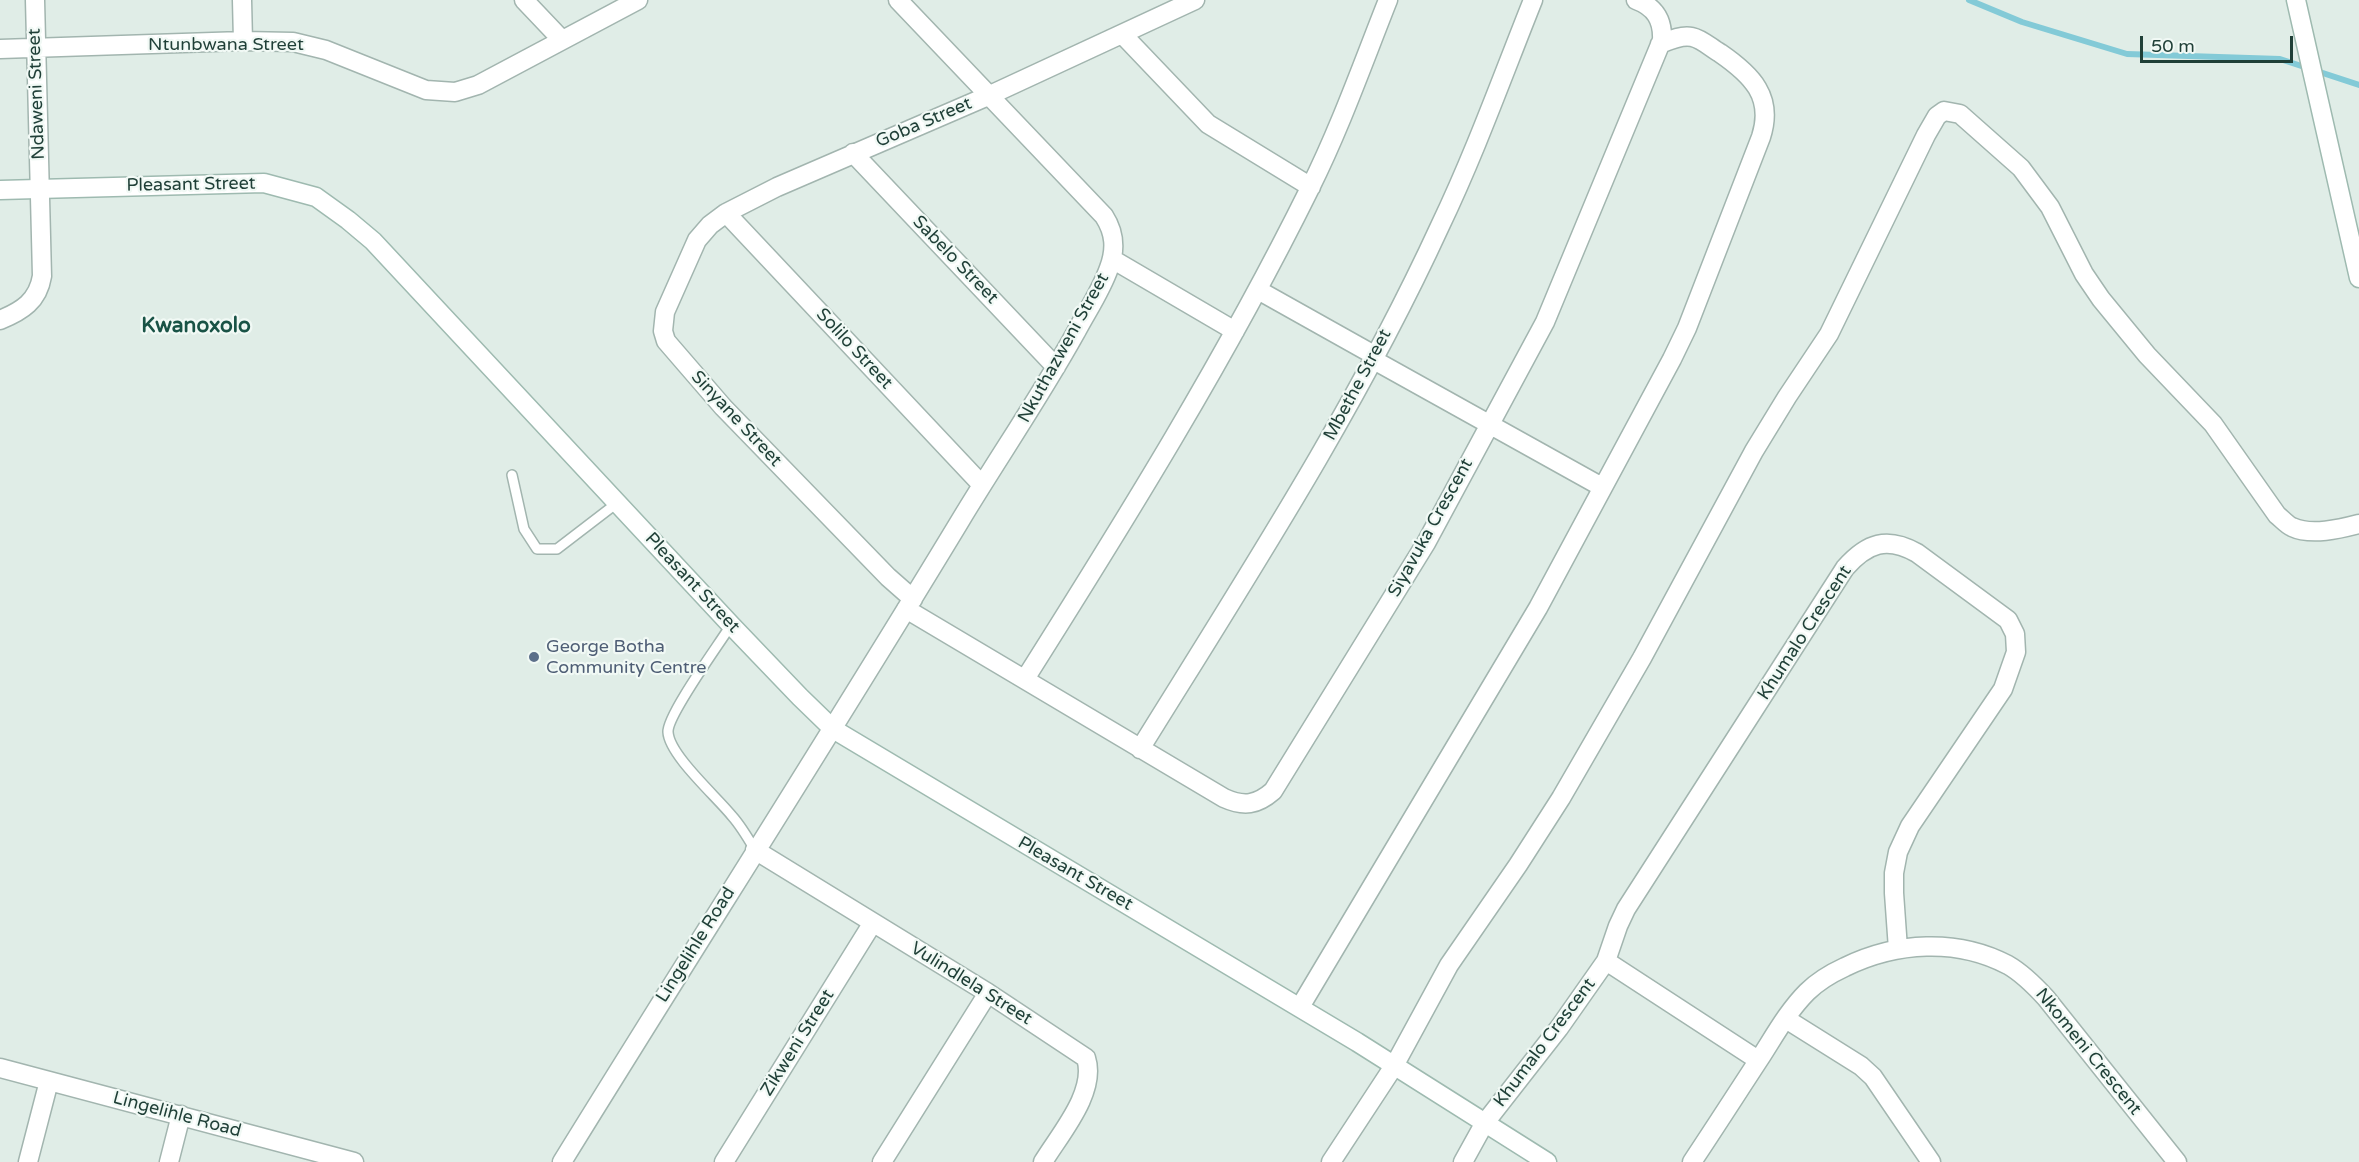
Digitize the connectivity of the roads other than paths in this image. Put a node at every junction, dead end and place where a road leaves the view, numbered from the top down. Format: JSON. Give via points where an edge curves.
{"nodes":[{"id":1,"x":35,"y":0,"type":"edge"},
{"id":2,"x":242,"y":0,"type":"edge"},
{"id":3,"x":524,"y":0,"type":"edge"},
{"id":4,"x":638,"y":0,"type":"edge"},
{"id":5,"x":898,"y":0,"type":"edge"},
{"id":6,"x":1195,"y":0,"type":"edge"},
{"id":7,"x":1388,"y":0,"type":"edge"},
{"id":8,"x":1533,"y":0,"type":"edge"},
{"id":9,"x":1636,"y":0,"type":"edge"},
{"id":10,"x":2296,"y":0,"type":"edge"},
{"id":11,"x":1123,"y":35,"type":"junction"},
{"id":12,"x":562,"y":40,"type":"junction"},
{"id":13,"x":243,"y":41,"type":"junction"},
{"id":14,"x":1660,"y":44,"type":"junction"},
{"id":15,"x":36,"y":48,"type":"junction"},
{"id":16,"x":0,"y":49,"type":"edge"},
{"id":17,"x":988,"y":96,"type":"junction"},
{"id":18,"x":853,"y":153,"type":"junction"},
{"id":19,"x":1311,"y":187,"type":"junction"},
{"id":20,"x":40,"y":189,"type":"junction"},
{"id":21,"x":0,"y":190,"type":"edge"},
{"id":22,"x":726,"y":213,"type":"junction"},
{"id":23,"x":1112,"y":259,"type":"junction"},
{"id":24,"x":2359,"y":278,"type":"edge"},
{"id":25,"x":1258,"y":290,"type":"junction"},
{"id":26,"x":0,"y":320,"type":"edge"},
{"id":27,"x":1235,"y":331,"type":"junction"},
{"id":28,"x":1373,"y":357,"type":"junction"},
{"id":29,"x":1056,"y":367,"type":"junction"},
{"id":30,"x":1490,"y":423,"type":"junction"},
{"id":31,"x":512,"y":475,"type":"dead end"},
{"id":32,"x":982,"y":485,"type":"junction"},
{"id":33,"x":1602,"y":487,"type":"junction"},
{"id":34,"x":617,"y":503,"type":"junction"},
{"id":35,"x":2359,"y":524,"type":"edge"},
{"id":36,"x":910,"y":604,"type":"junction"},
{"id":37,"x":731,"y":625,"type":"junction"},
{"id":38,"x":1025,"y":679,"type":"junction"},
{"id":39,"x":833,"y":729,"type":"junction"},
{"id":40,"x":1140,"y":749,"type":"junction"},
{"id":41,"x":755,"y":850,"type":"junction"},
{"id":42,"x":872,"y":924,"type":"junction"},
{"id":43,"x":1898,"y":949,"type":"junction"},
{"id":44,"x":1606,"y":961,"type":"junction"},
{"id":45,"x":988,"y":993,"type":"junction"},
{"id":46,"x":1300,"y":1008,"type":"junction"},
{"id":47,"x":1786,"y":1019,"type":"junction"},
{"id":48,"x":1758,"y":1060,"type":"junction"},
{"id":49,"x":1394,"y":1066,"type":"junction"},
{"id":50,"x":0,"y":1068,"type":"edge"},
{"id":51,"x":49,"y":1081,"type":"junction"},
{"id":52,"x":180,"y":1115,"type":"junction"},
{"id":53,"x":1484,"y":1124,"type":"junction"},
{"id":54,"x":28,"y":1162,"type":"edge"},
{"id":55,"x":168,"y":1162,"type":"edge"},
{"id":56,"x":354,"y":1162,"type":"edge"},
{"id":57,"x":562,"y":1162,"type":"edge"},
{"id":58,"x":724,"y":1162,"type":"edge"},
{"id":59,"x":882,"y":1162,"type":"edge"},
{"id":60,"x":1043,"y":1162,"type":"edge"},
{"id":61,"x":1331,"y":1162,"type":"edge"},
{"id":62,"x":1463,"y":1162,"type":"edge"},
{"id":63,"x":1547,"y":1162,"type":"edge"},
{"id":64,"x":1692,"y":1162,"type":"edge"},
{"id":65,"x":1931,"y":1162,"type":"edge"},
{"id":66,"x":2177,"y":1162,"type":"edge"}],
"edges":[{"from":1,"to":15,"type":"street","name":"Ndaweni Street"},
{"from":2,"to":13,"type":"street"},
{"from":3,"to":12,"type":"street"},
{"from":4,"to":12,"type":"street","name":"Ntunbwana Street"},
{"from":5,"to":17,"type":"street","name":"Nkuthazweni Street"},
{"from":6,"to":11,"type":"street","name":"Goba Street"},
{"from":7,"to":19,"type":"street"},
{"from":8,"to":28,"type":"street","name":"Mbethe Street","via":[[1441,226]]},
{"from":9,"to":14,"type":"street","name":"Siyavuka Crescent","via":[[1660,19]]},
{"from":10,"to":24,"type":"street"},
{"from":11,"to":17,"type":"street","name":"Goba Street"},
{"from":11,"to":19,"type":"street","via":[[1208,124]]},
{"from":12,"to":13,"type":"street","name":"Ntunbwana Street","via":[[478,85],[446,93],[426,90],[310,44]]},
{"from":13,"to":15,"type":"street","name":"Ntunbwana Street"},
{"from":14,"to":30,"type":"street","name":"Siyavuka Crescent","via":[[1545,322]]},
{"from":14,"to":33,"type":"street","via":[[1692,37],[1733,62],[1761,96],[1766,118],[1672,360]]},
{"from":15,"to":16,"type":"street","name":"Ntunbwana Street"},
{"from":15,"to":20,"type":"street","name":"Ndaweni Street"},
{"from":17,"to":18,"type":"street","name":"Goba Street"},
{"from":17,"to":23,"type":"street","name":"Nkuthazweni Street","via":[[1104,216],[1114,236]]},
{"from":18,"to":22,"type":"street","name":"Goba Street"},
{"from":18,"to":29,"type":"street","name":"Sabelo Street"},
{"from":19,"to":25,"type":"street"},
{"from":20,"to":21,"type":"street","name":"Pleasant Street"},
{"from":20,"to":26,"type":"street","name":"Ndaweni Street","via":[[41,285],[32,302]]},
{"from":20,"to":34,"type":"street","name":"Pleasant Street","via":[[264,183],[316,198],[373,241]]},
{"from":22,"to":32,"type":"street","name":"Solilo Street"},
{"from":22,"to":36,"type":"street","name":"Sinyane Street","via":[[697,240],[665,312],[666,341],[723,407]]},
{"from":23,"to":27,"type":"street"},
{"from":23,"to":29,"type":"street","name":"Nkuthazweni Street","via":[[1099,291]]},
{"from":25,"to":27,"type":"street"},
{"from":25,"to":28,"type":"street"},
{"from":27,"to":38,"type":"street","via":[[1122,525]]},
{"from":28,"to":30,"type":"street"},
{"from":28,"to":40,"type":"street","name":"Mbethe Street","via":[[1316,461]]},
{"from":29,"to":32,"type":"street","name":"Nkuthazweni Street"},
{"from":30,"to":33,"type":"street"},
{"from":30,"to":40,"type":"street","name":"Siyavuka Crescent","via":[[1426,543],[1274,791],[1252,804],[1233,802]]},
{"from":31,"to":34,"type":"lane","via":[[524,529],[537,549],[557,549]]},
{"from":32,"to":36,"type":"street","name":"Nkuthazweni Street"},
{"from":33,"to":46,"type":"street","via":[[1538,608]]},
{"from":34,"to":37,"type":"street","name":"Pleasant Street"},
{"from":35,"to":49,"type":"street","via":[[2301,530],[2277,515],[2213,424],[2147,355],[2101,299],[2038,188],[1964,117],[1944,111],[1926,135],[1828,334],[1754,452],[1642,658],[1524,856],[1449,965]]},
{"from":36,"to":38,"type":"street","name":"Siyavuka Crescent"},
{"from":36,"to":39,"type":"street","name":"Nkuthazweni Street"},
{"from":37,"to":39,"type":"street","name":"Pleasant Street"},
{"from":37,"to":41,"type":"lane","via":[[680,705],[668,732],[675,749],[732,816]]},
{"from":38,"to":40,"type":"street","name":"Siyavuka Crescent"},
{"from":39,"to":41,"type":"street","name":"Lingelihle Road"},
{"from":39,"to":46,"type":"street","name":"Pleasant Street"},
{"from":41,"to":42,"type":"street","name":"Vulindlela Street"},
{"from":41,"to":57,"type":"street","name":"Lingelihle Road"},
{"from":42,"to":45,"type":"street","name":"Vulindlela Street"},
{"from":42,"to":58,"type":"street","name":"Zikweni Street"},
{"from":43,"to":44,"type":"street","name":"Khumalo Crescent","via":[[1894,873],[1904,837],[2003,689],[2016,652],[2015,634],[2008,620],[1917,553],[1890,543],[1865,549],[1845,568],[1626,909]]},
{"from":43,"to":47,"type":"street","name":"Nkomeni Crescent","via":[[1874,954],[1830,974],[1808,991]]},
{"from":43,"to":66,"type":"street","name":"Nkomeni Crescent","via":[[1950,947],[1977,952],[2009,966],[2046,998]]},
{"from":44,"to":48,"type":"street","name":"Khumalo Crescent"},
{"from":44,"to":53,"type":"street","name":"Khumalo Crescent"},
{"from":45,"to":59,"type":"street"},
{"from":45,"to":60,"type":"street","name":"Vulindlela Street","via":[[1086,1058],[1087,1089]]},
{"from":46,"to":49,"type":"street","name":"Pleasant Street"},
{"from":47,"to":48,"type":"street","name":"Nkomeni Crescent"},
{"from":47,"to":65,"type":"street","via":[[1873,1077]]},
{"from":48,"to":64,"type":"street","name":"Nkomeni Crescent"},
{"from":49,"to":53,"type":"street","name":"Pleasant Street"},
{"from":49,"to":61,"type":"street"},
{"from":50,"to":51,"type":"street","name":"Lingelihle Road"},
{"from":51,"to":52,"type":"street","name":"Lingelihle Road"},
{"from":51,"to":54,"type":"street"},
{"from":52,"to":55,"type":"street"},
{"from":52,"to":56,"type":"street","name":"Lingelihle Road"},
{"from":53,"to":62,"type":"street","name":"Khumalo Crescent"},
{"from":53,"to":63,"type":"street","name":"Pleasant Street"}]}
